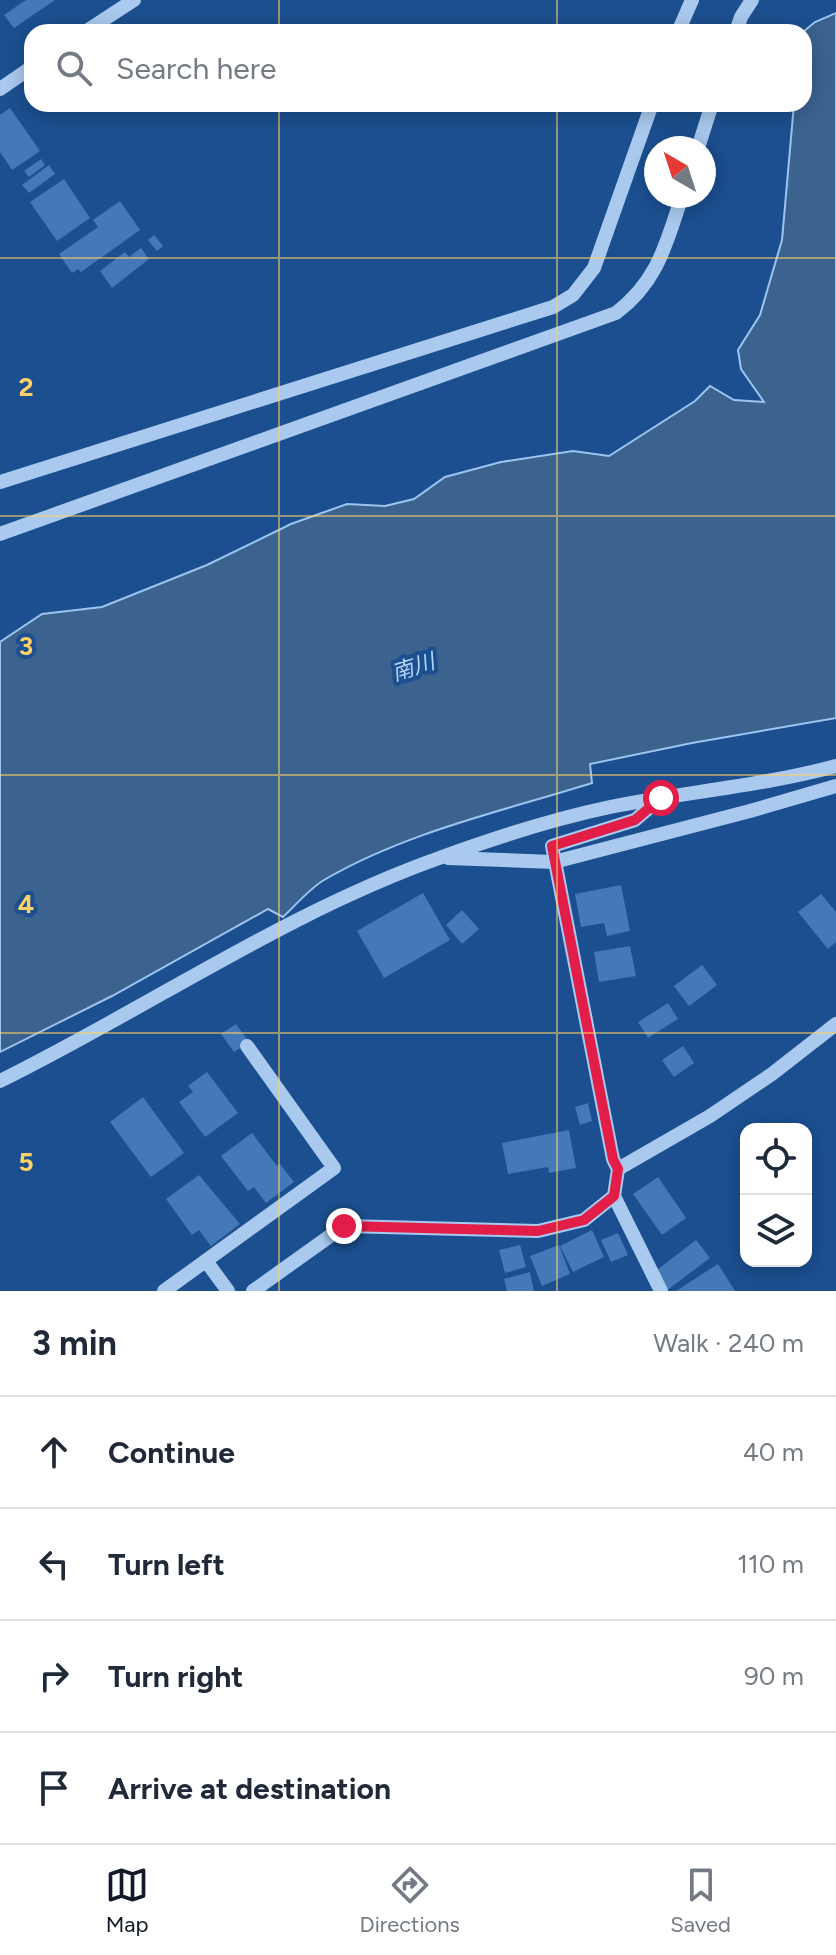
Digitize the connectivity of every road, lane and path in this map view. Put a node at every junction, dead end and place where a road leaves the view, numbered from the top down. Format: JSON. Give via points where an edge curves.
{"nodes":[{"id":1,"x":134,"y":0,"type":"edge"},
{"id":2,"x":692,"y":0,"type":"edge"},
{"id":3,"x":752,"y":0,"type":"edge"},
{"id":4,"x":97,"y":24,"type":"edge"},
{"id":5,"x":682,"y":24,"type":"edge"},
{"id":6,"x":739,"y":24,"type":"edge"},
{"id":7,"x":24,"y":72,"type":"edge"},
{"id":8,"x":0,"y":89,"type":"edge"},
{"id":9,"x":649,"y":112,"type":"edge"},
{"id":10,"x":709,"y":112,"type":"edge"},
{"id":11,"x":702,"y":136,"type":"edge"},
{"id":12,"x":678,"y":208,"type":"edge"},
{"id":13,"x":0,"y":482,"type":"edge"},
{"id":14,"x":0,"y":534,"type":"edge"},
{"id":15,"x":836,"y":766,"type":"edge"},
{"id":16,"x":836,"y":786,"type":"edge"},
{"id":17,"x":661,"y":798,"type":"junction"},
{"id":18,"x":440,"y":857,"type":"junction"},
{"id":19,"x":554,"y":862,"type":"junction"},
{"id":20,"x":836,"y":1024,"type":"edge"},
{"id":21,"x":247,"y":1046,"type":"dead end"},
{"id":22,"x":0,"y":1081,"type":"edge"},
{"id":23,"x":618,"y":1169,"type":"junction"},
{"id":24,"x":614,"y":1196,"type":"junction"},
{"id":25,"x":206,"y":1261,"type":"junction"},
{"id":26,"x":164,"y":1291,"type":"edge"},
{"id":27,"x":228,"y":1291,"type":"edge"},
{"id":28,"x":253,"y":1291,"type":"edge"},
{"id":29,"x":661,"y":1291,"type":"edge"}],
"edges":[{"from":1,"to":4,"type":"street"},
{"from":2,"to":5,"type":"street"},
{"from":3,"to":6,"type":"street"},
{"from":7,"to":8,"type":"street"},
{"from":9,"to":13,"type":"street","via":[[594,268],[573,295],[553,307]]},
{"from":10,"to":11,"type":"street"},
{"from":12,"to":14,"type":"street","via":[[662,257],[646,285],[616,313]]},
{"from":15,"to":17,"type":"street"},
{"from":16,"to":19,"type":"street"},
{"from":17,"to":18,"type":"street","via":[[550,821]]},
{"from":17,"to":19,"type":"street","via":[[635,820],[552,846]]},
{"from":18,"to":19,"type":"street"},
{"from":18,"to":22,"type":"street","via":[[269,935]]},
{"from":19,"to":23,"type":"street"},
{"from":20,"to":23,"type":"street","via":[[710,1116]]},
{"from":21,"to":25,"type":"street","via":[[334,1168]]},
{"from":23,"to":24,"type":"street"},
{"from":24,"to":28,"type":"street","via":[[584,1220],[538,1231],[344,1226]]},
{"from":24,"to":29,"type":"street"},
{"from":25,"to":26,"type":"street"},
{"from":25,"to":27,"type":"street"}]}
